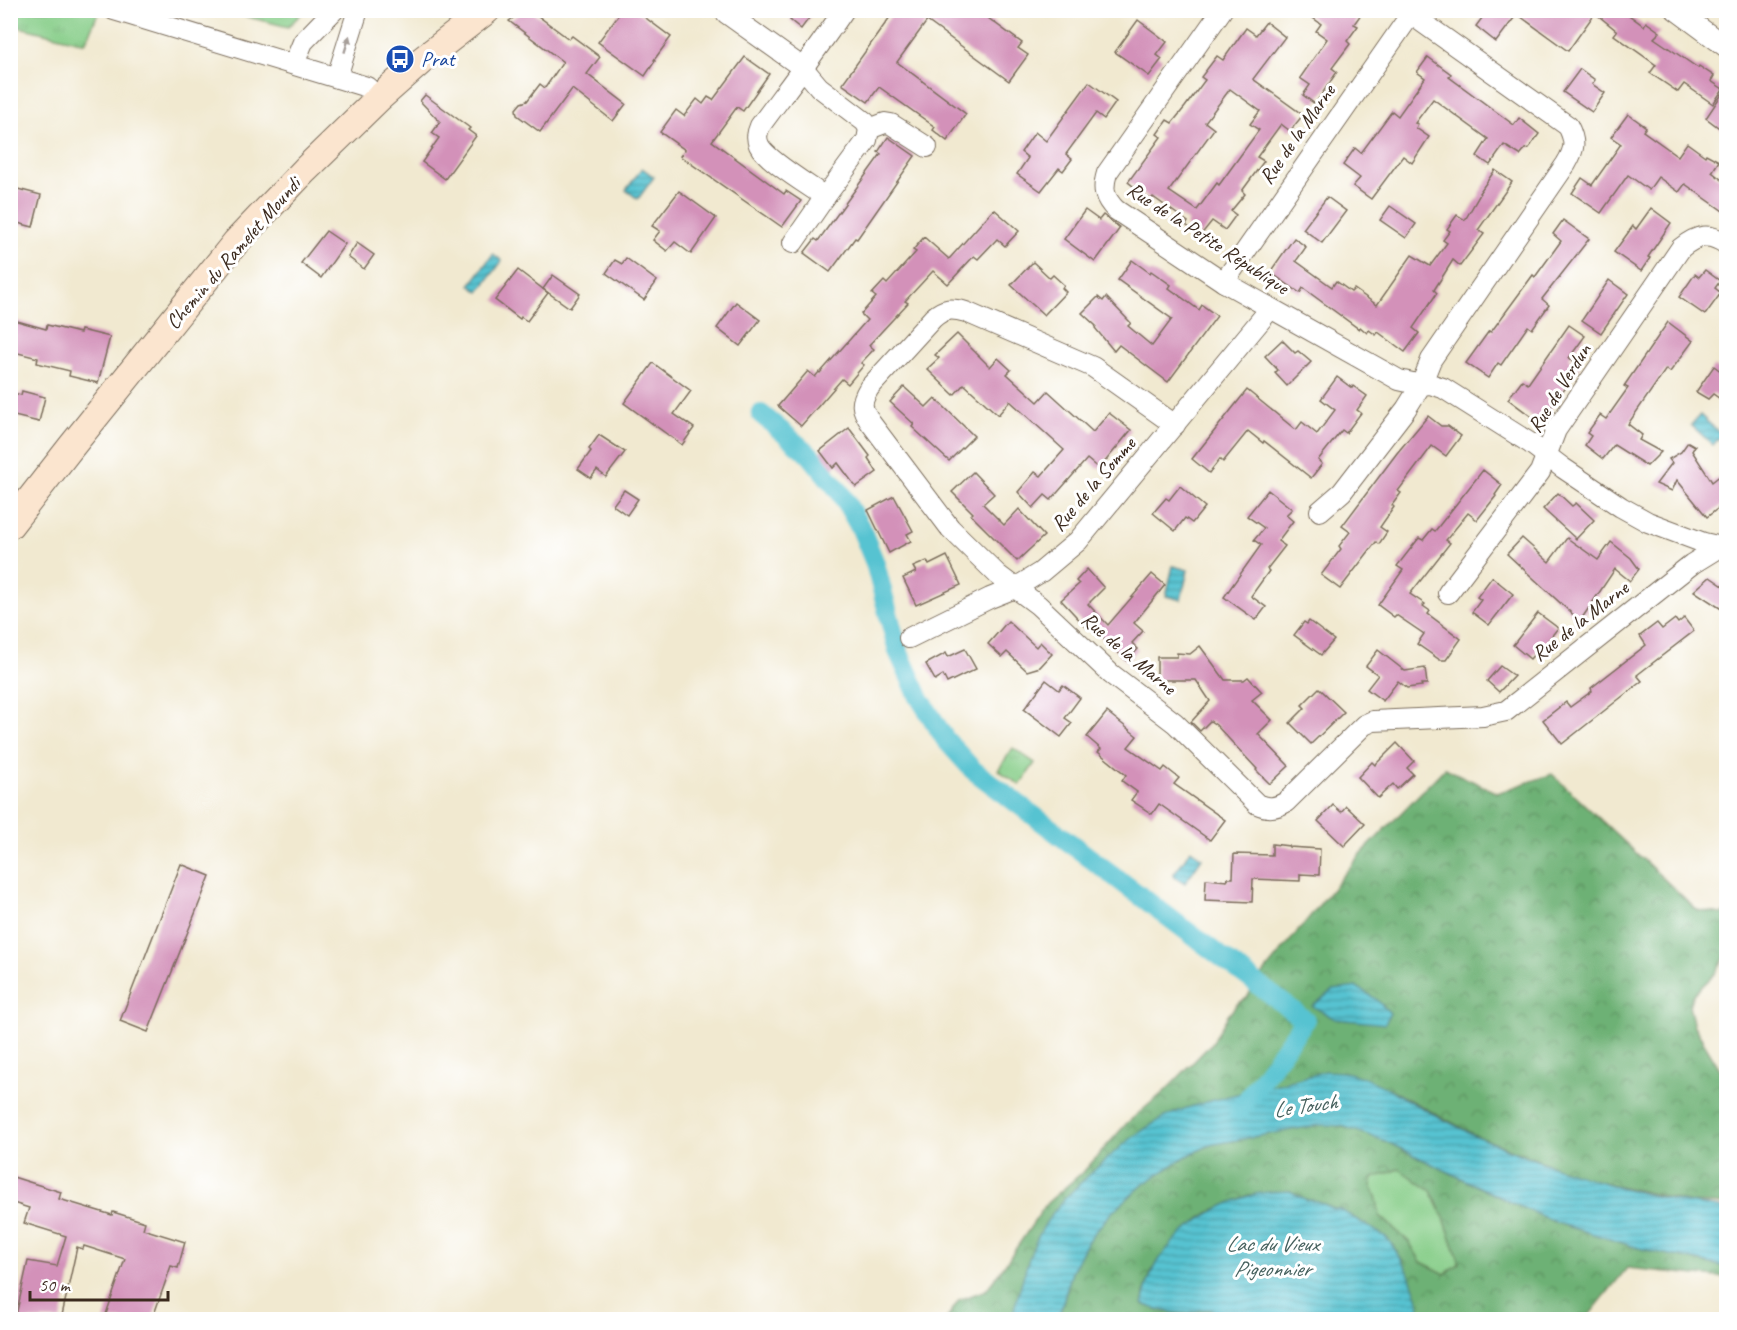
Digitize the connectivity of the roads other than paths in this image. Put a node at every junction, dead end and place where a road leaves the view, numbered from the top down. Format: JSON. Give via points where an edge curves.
{"nodes":[{"id":1,"x":114,"y":10,"type":"edge"},
{"id":2,"x":334,"y":10,"type":"edge"},
{"id":3,"x":358,"y":10,"type":"edge"},
{"id":4,"x":487,"y":10,"type":"edge"},
{"id":5,"x":844,"y":10,"type":"edge"},
{"id":6,"x":1222,"y":10,"type":"edge"},
{"id":7,"x":1676,"y":10,"type":"edge"},
{"id":8,"x":726,"y":13,"type":"dead end"},
{"id":9,"x":1419,"y":15,"type":"edge"},
{"id":10,"x":1726,"y":47,"type":"edge"},
{"id":11,"x":294,"y":64,"type":"junction"},
{"id":12,"x":803,"y":68,"type":"junction"},
{"id":13,"x":337,"y":77,"type":"junction"},
{"id":14,"x":379,"y":98,"type":"junction"},
{"id":15,"x":869,"y":129,"type":"junction"},
{"id":16,"x":927,"y":147,"type":"dead end"},
{"id":17,"x":825,"y":197,"type":"junction"},
{"id":18,"x":793,"y":243,"type":"dead end"},
{"id":19,"x":1726,"y":244,"type":"edge"},
{"id":20,"x":1224,"y":282,"type":"junction"},
{"id":21,"x":1270,"y":309,"type":"junction"},
{"id":22,"x":1421,"y":385,"type":"junction"},
{"id":23,"x":1175,"y":425,"type":"junction"},
{"id":24,"x":1546,"y":456,"type":"junction"},
{"id":25,"x":1320,"y":511,"type":"dead end"},
{"id":26,"x":10,"y":525,"type":"edge"},
{"id":27,"x":1724,"y":546,"type":"edge"},
{"id":28,"x":1015,"y":588,"type":"junction"},
{"id":29,"x":1448,"y":593,"type":"dead end"},
{"id":30,"x":909,"y":638,"type":"dead end"}],
"edges":[{"from":1,"to":11,"type":"street"},
{"from":2,"to":11,"type":"street","via":[[303,42]]},
{"from":13,"to":3,"type":"street","one_way":true},
{"from":4,"to":14,"type":"main road","name":"Chemin du Ramelet Moundi"},
{"from":5,"to":12,"type":"street"},
{"from":6,"to":20,"type":"street","name":"Rue de la Petite République","via":[[1107,173],[1104,184],[1105,195],[1116,210]]},
{"from":7,"to":10,"type":"street"},
{"from":8,"to":12,"type":"street"},
{"from":9,"to":20,"type":"street","name":"Rue de la Marne"},
{"from":9,"to":22,"type":"street","via":[[1568,126],[1574,145],[1572,155],[1431,360]]},
{"from":11,"to":13,"type":"street"},
{"from":12,"to":15,"type":"street","via":[[819,87],[857,115]]},
{"from":12,"to":17,"type":"street","via":[[760,126],[757,139],[769,157]]},
{"from":13,"to":14,"type":"street","via":[[367,87]]},
{"from":14,"to":26,"type":"main road","name":"Chemin du Ramelet Moundi","via":[[236,242]]},
{"from":15,"to":16,"type":"street","via":[[891,124]]},
{"from":15,"to":17,"type":"street","via":[[867,140]]},
{"from":17,"to":18,"type":"street"},
{"from":19,"to":24,"type":"street","name":"Rue de Verdun","via":[[1700,236],[1681,248],[1556,430]]},
{"from":20,"to":21,"type":"street","name":"Rue de la Petite République"},
{"from":21,"to":22,"type":"street","name":"Rue de la Petite République","via":[[1400,380]]},
{"from":21,"to":23,"type":"street","name":"Rue de la Somme"},
{"from":22,"to":24,"type":"street","name":"Rue de la Petite République","via":[[1443,388]]},
{"from":22,"to":25,"type":"street","via":[[1342,492]]},
{"from":23,"to":28,"type":"street","name":"Rue de la Somme","via":[[1078,541]]},
{"from":23,"to":28,"type":"street","name":"Rue de la Marne","via":[[1093,367],[966,312],[948,309],[933,318],[869,388],[862,406],[950,528]]},
{"from":24,"to":27,"type":"street","name":"Rue de la Petite République","via":[[1648,522],[1704,543]]},
{"from":24,"to":29,"type":"street","name":"Rue de Verdun","via":[[1540,472]]},
{"from":27,"to":28,"type":"street","name":"Rue de la Marne","via":[[1692,564],[1506,711],[1364,725],[1286,802],[1272,808],[1257,804],[1175,723],[1111,674]]},
{"from":28,"to":30,"type":"street","name":"Rue de la Somme"}]}
